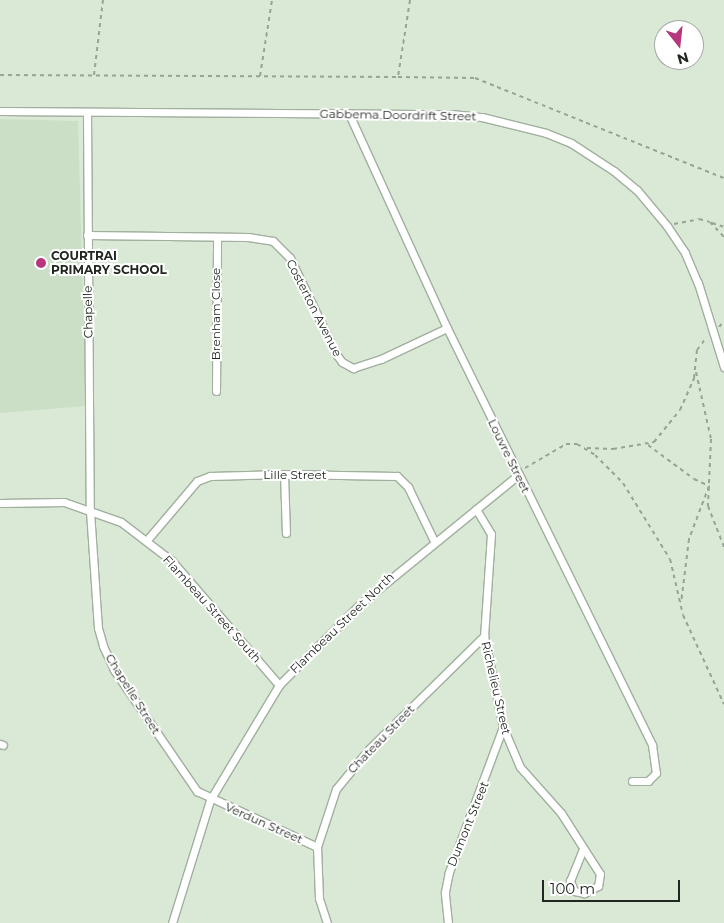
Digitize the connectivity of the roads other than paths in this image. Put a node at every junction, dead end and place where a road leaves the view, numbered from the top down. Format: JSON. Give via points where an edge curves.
{"nodes":[{"id":1,"x":0,"y":111,"type":"edge"},
{"id":2,"x":87,"y":112,"type":"junction"},
{"id":3,"x":349,"y":114,"type":"junction"},
{"id":4,"x":87,"y":235,"type":"junction"},
{"id":5,"x":216,"y":237,"type":"junction"},
{"id":6,"x":447,"y":328,"type":"junction"},
{"id":7,"x":724,"y":367,"type":"edge"},
{"id":8,"x":216,"y":391,"type":"dead end"},
{"id":9,"x":284,"y":474,"type":"junction"},
{"id":10,"x":518,"y":475,"type":"junction"},
{"id":11,"x":0,"y":503,"type":"edge"},
{"id":12,"x":476,"y":509,"type":"junction"},
{"id":13,"x":90,"y":511,"type":"junction"},
{"id":14,"x":286,"y":533,"type":"dead end"},
{"id":15,"x":147,"y":540,"type":"junction"},
{"id":16,"x":434,"y":541,"type":"junction"},
{"id":17,"x":484,"y":636,"type":"junction"},
{"id":18,"x":279,"y":685,"type":"junction"},
{"id":19,"x":503,"y":727,"type":"junction"},
{"id":20,"x":632,"y":781,"type":"dead end"},
{"id":21,"x":210,"y":800,"type":"junction"},
{"id":22,"x":317,"y":847,"type":"junction"},
{"id":23,"x":583,"y":848,"type":"junction"},
{"id":24,"x":172,"y":923,"type":"edge"},
{"id":25,"x":327,"y":923,"type":"edge"},
{"id":26,"x":448,"y":923,"type":"edge"}],
"edges":[{"from":1,"to":2,"type":"street","name":"Gabbema Doordrift Street"},
{"from":2,"to":3,"type":"street","name":"Gabbema Doordrift Street"},
{"from":2,"to":4,"type":"street","name":"Chapelle"},
{"from":3,"to":6,"type":"street","name":"Louvre Street"},
{"from":3,"to":7,"type":"street","name":"Gabbema Doordrift Street","via":[[482,117],[546,133],[571,143],[614,171],[638,190],[667,226],[692,268]]},
{"from":4,"to":5,"type":"street","name":"Costerton Avenue"},
{"from":4,"to":13,"type":"street","name":"Chapelle"},
{"from":5,"to":6,"type":"street","name":"Costerton Avenue","via":[[265,239],[280,245],[290,258],[336,354],[346,366],[370,364]]},
{"from":5,"to":8,"type":"street","name":"Brenham Close"},
{"from":6,"to":10,"type":"street","name":"Louvre Street"},
{"from":9,"to":14,"type":"street"},
{"from":9,"to":15,"type":"street","name":"Lille Street","via":[[210,476],[197,481]]},
{"from":9,"to":16,"type":"street","name":"Lille Street","via":[[397,476],[408,487]]},
{"from":10,"to":12,"type":"street","name":"Flambeau Street North"},
{"from":10,"to":20,"type":"street","name":"Louvre Street","via":[[652,745],[656,773],[648,780]]},
{"from":11,"to":13,"type":"street","name":"Flambeau Street South","via":[[64,502]]},
{"from":12,"to":16,"type":"street","name":"Flambeau Street North"},
{"from":12,"to":17,"type":"street","name":"Richelieu Street","via":[[491,534]]},
{"from":13,"to":15,"type":"street","name":"Flambeau Street South","via":[[121,522]]},
{"from":13,"to":21,"type":"street","name":"Chapelle Street","via":[[98,628],[103,646],[114,670],[190,781]]},
{"from":15,"to":18,"type":"street","name":"Flambeau Street South","via":[[192,582]]},
{"from":16,"to":18,"type":"street","name":"Flambeau Street North","via":[[353,610]]},
{"from":17,"to":19,"type":"street","name":"Richelieu Street"},
{"from":17,"to":22,"type":"street","name":"Chateau Street","via":[[351,769],[327,808]]},
{"from":18,"to":21,"type":"street","name":"Flambeau Street North"},
{"from":19,"to":23,"type":"street","name":"Richelieu Street","via":[[520,767],[561,812]]},
{"from":19,"to":26,"type":"street","name":"Dumont Street","via":[[449,872],[445,892]]},
{"from":21,"to":22,"type":"street","name":"Verdun Street"},
{"from":21,"to":24,"type":"street","name":"Flambeau Street North"},
{"from":22,"to":25,"type":"street","name":"Chateau Street","via":[[319,898]]},
{"from":23,"to":23,"type":"street","name":"Richelieu Street","via":[[570,881],[574,891],[584,893],[592,891],[601,880],[597,867]]}]}
